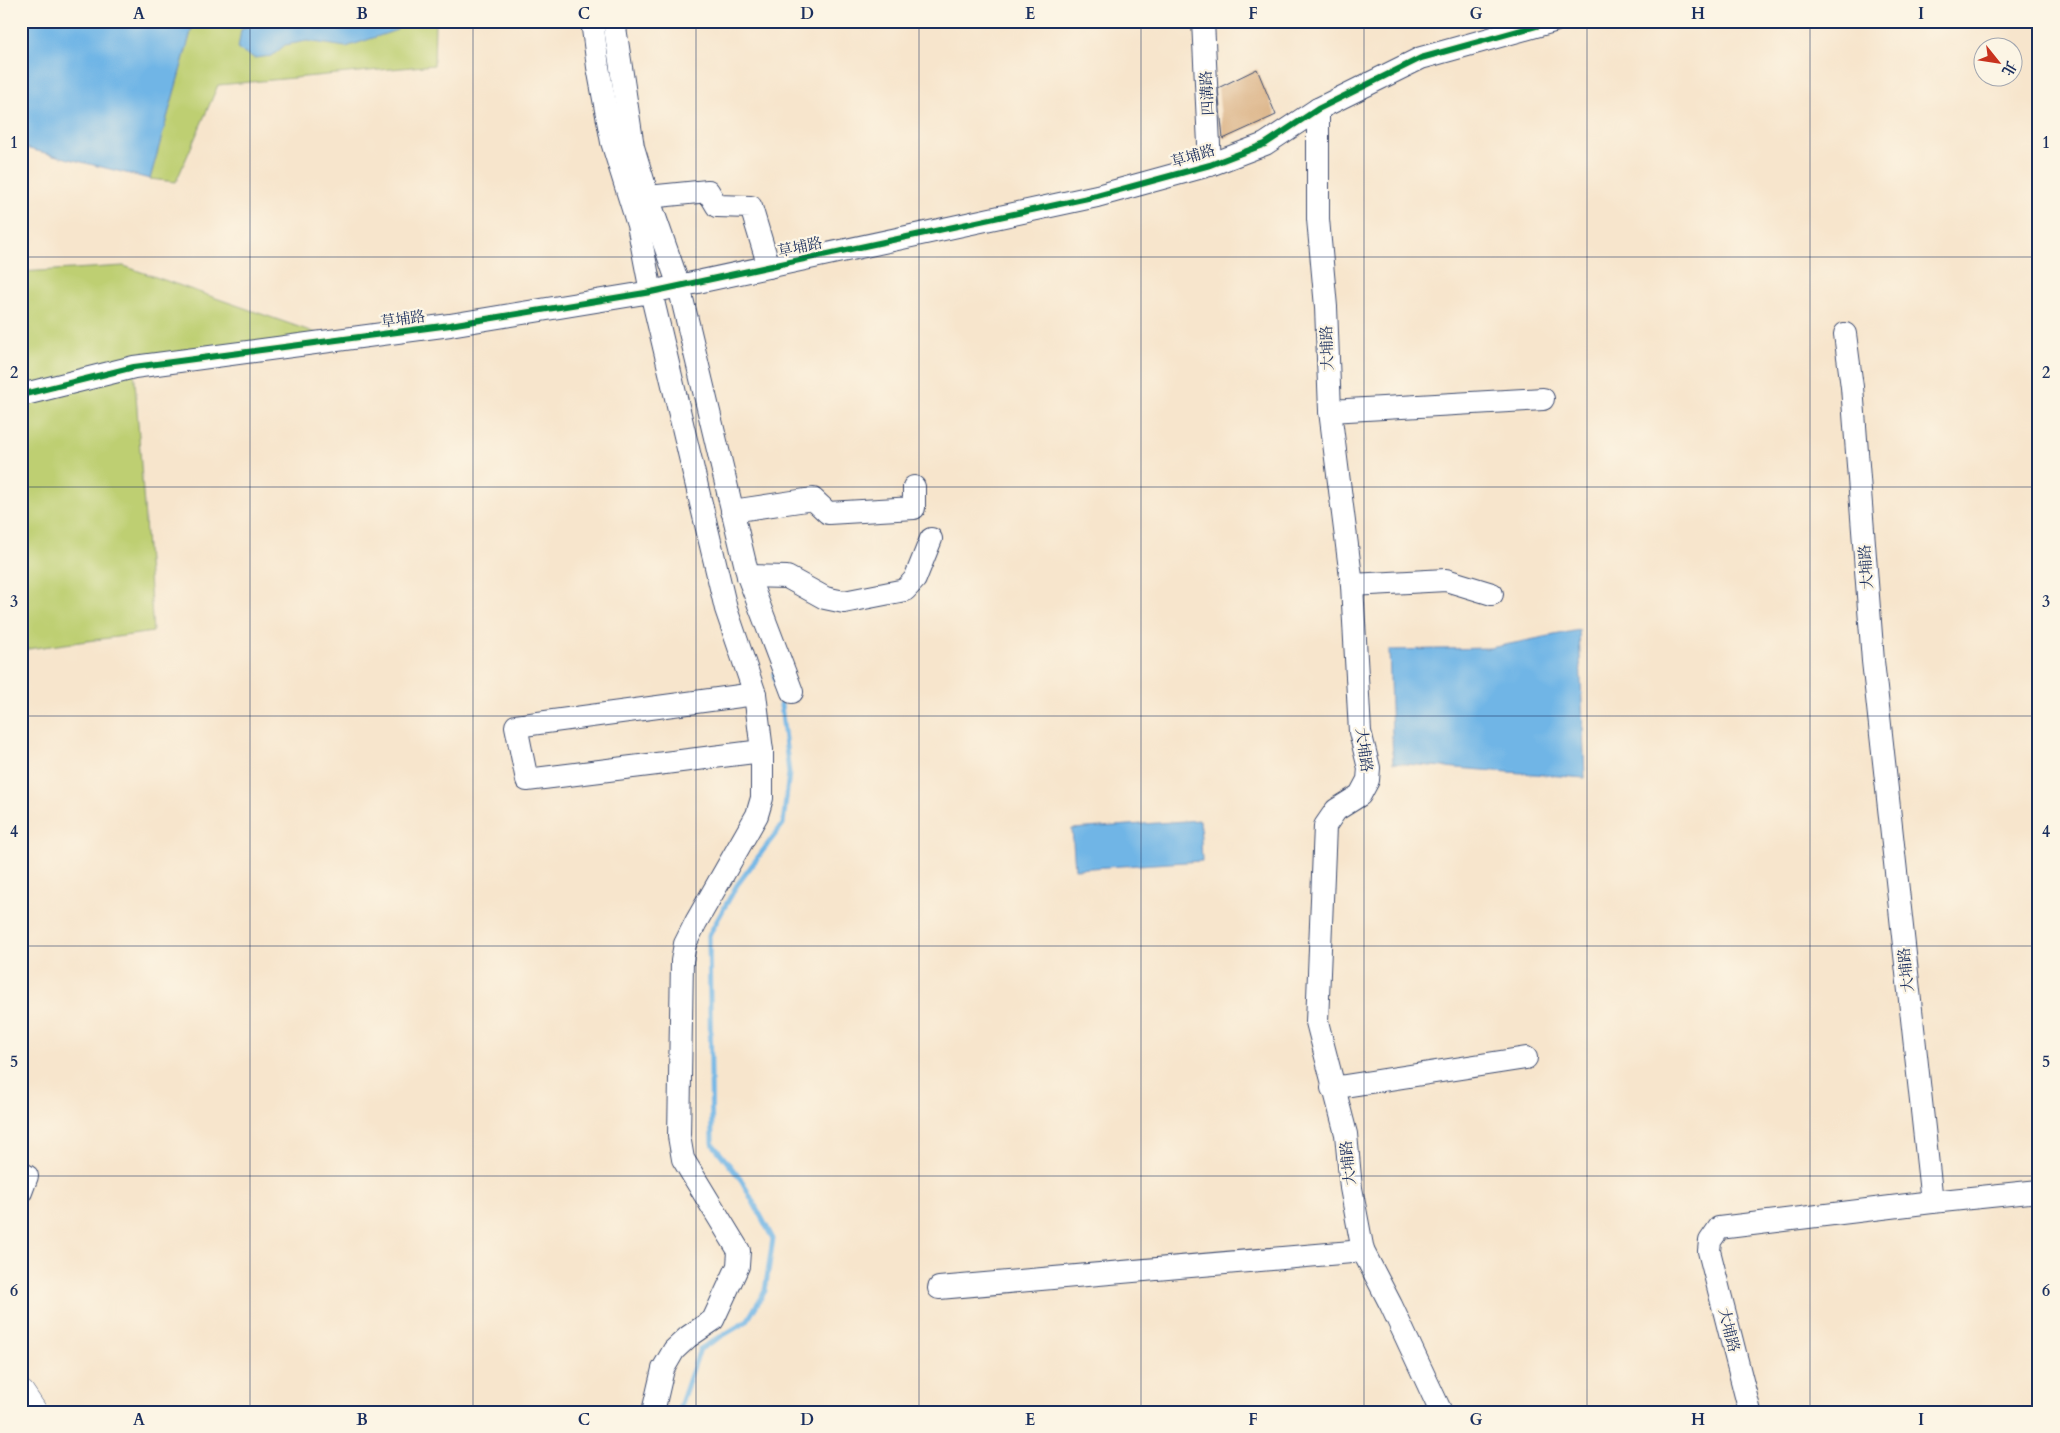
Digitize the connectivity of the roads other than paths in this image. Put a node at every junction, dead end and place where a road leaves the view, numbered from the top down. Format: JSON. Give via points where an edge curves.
{"nodes":[{"id":1,"x":592,"y":21,"type":"edge"},
{"id":2,"x":614,"y":21,"type":"edge"},
{"id":3,"x":1203,"y":21,"type":"edge"},
{"id":4,"x":1554,"y":21,"type":"edge"},
{"id":5,"x":1318,"y":109,"type":"junction"},
{"id":6,"x":1210,"y":165,"type":"junction"},
{"id":7,"x":648,"y":197,"type":"junction"},
{"id":8,"x":769,"y":267,"type":"junction"},
{"id":9,"x":679,"y":286,"type":"junction"},
{"id":10,"x":651,"y":292,"type":"junction"},
{"id":11,"x":1844,"y":334,"type":"dead end"},
{"id":12,"x":21,"y":395,"type":"edge"},
{"id":13,"x":1543,"y":399,"type":"dead end"},
{"id":14,"x":1330,"y":411,"type":"junction"},
{"id":15,"x":914,"y":487,"type":"dead end"},
{"id":16,"x":732,"y":511,"type":"junction"},
{"id":17,"x":931,"y":539,"type":"dead end"},
{"id":18,"x":748,"y":576,"type":"junction"},
{"id":19,"x":1352,"y":584,"type":"junction"},
{"id":20,"x":1492,"y":594,"type":"dead end"},
{"id":21,"x":792,"y":692,"type":"dead end"},
{"id":22,"x":755,"y":694,"type":"junction"},
{"id":23,"x":762,"y":751,"type":"junction"},
{"id":24,"x":1526,"y":1058,"type":"dead end"},
{"id":25,"x":1332,"y":1088,"type":"junction"},
{"id":26,"x":21,"y":1174,"type":"edge"},
{"id":27,"x":2039,"y":1190,"type":"edge"},
{"id":28,"x":21,"y":1192,"type":"edge"},
{"id":29,"x":1932,"y":1202,"type":"junction"},
{"id":30,"x":1363,"y":1250,"type":"junction"},
{"id":31,"x":939,"y":1288,"type":"dead end"},
{"id":32,"x":21,"y":1394,"type":"edge"},
{"id":33,"x":34,"y":1412,"type":"edge"},
{"id":34,"x":653,"y":1412,"type":"edge"},
{"id":35,"x":1441,"y":1412,"type":"edge"},
{"id":36,"x":1750,"y":1412,"type":"edge"}],
"edges":[{"from":1,"to":10,"type":"street","via":[[612,142],[638,225]]},
{"from":2,"to":7,"type":"street","via":[[633,147]]},
{"from":3,"to":6,"type":"street","name":"四溝路"},
{"from":4,"to":5,"type":"street","name":"草埔路","via":[[1421,58]]},
{"from":5,"to":6,"type":"street","name":"草埔路","via":[[1265,144]]},
{"from":5,"to":14,"type":"street","name":"大埔路","via":[[1318,219]]},
{"from":6,"to":8,"type":"street","name":"草埔路","via":[[1098,196]]},
{"from":7,"to":8,"type":"street","via":[[708,191],[717,206],[751,207]]},
{"from":7,"to":9,"type":"street"},
{"from":8,"to":9,"type":"street","name":"草埔路"},
{"from":9,"to":10,"type":"street","name":"草埔路"},
{"from":9,"to":16,"type":"street"},
{"from":10,"to":12,"type":"street","name":"草埔路","via":[[450,326],[134,367]]},
{"from":10,"to":22,"type":"street","via":[[726,609]]},
{"from":11,"to":29,"type":"street","name":"大埔路","via":[[1852,387],[1873,661]]},
{"from":13,"to":14,"type":"street"},
{"from":14,"to":19,"type":"street","name":"大埔路"},
{"from":15,"to":16,"type":"street","via":[[914,508],[828,514],[813,499]]},
{"from":16,"to":18,"type":"street"},
{"from":17,"to":18,"type":"street","via":[[915,579],[905,590],[844,602],[825,598],[787,576]]},
{"from":18,"to":21,"type":"street"},
{"from":19,"to":20,"type":"street","via":[[1446,580]]},
{"from":19,"to":25,"type":"street","name":"大埔路","via":[[1360,732],[1369,768],[1368,780],[1360,795],[1336,810],[1326,826],[1317,1022]]},
{"from":22,"to":23,"type":"street"},
{"from":22,"to":23,"type":"street","via":[[516,726],[527,780]]},
{"from":23,"to":34,"type":"street","via":[[762,798],[757,815],[696,922],[685,944],[682,961],[679,1136],[683,1159],[739,1251],[738,1266],[713,1320],[674,1350],[663,1369]]},
{"from":24,"to":25,"type":"street"},
{"from":25,"to":30,"type":"street","name":"大埔路","via":[[1346,1134],[1351,1188]]},
{"from":26,"to":28,"type":"street","via":[[27,1176]]},
{"from":27,"to":29,"type":"street"},
{"from":29,"to":36,"type":"street","name":"大埔路","via":[[1719,1228],[1713,1235],[1709,1251]]},
{"from":30,"to":31,"type":"street"},
{"from":30,"to":35,"type":"street","name":"大埔路"},
{"from":32,"to":33,"type":"main road"}]}
